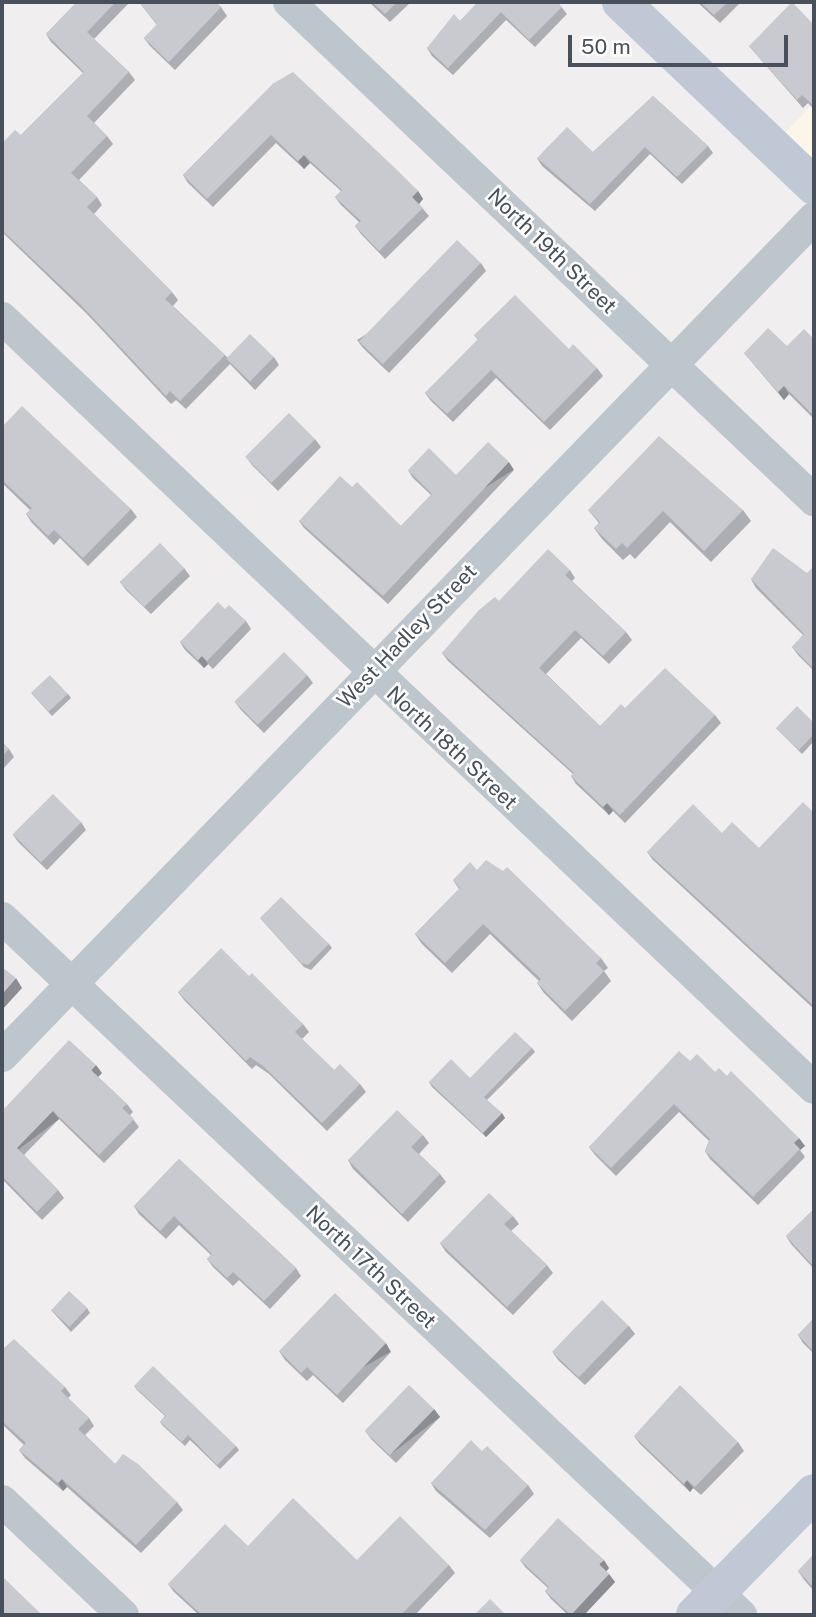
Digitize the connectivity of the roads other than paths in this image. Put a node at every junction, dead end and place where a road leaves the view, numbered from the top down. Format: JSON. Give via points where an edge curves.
{"nodes":[{"id":1,"x":289,"y":2,"type":"edge"},
{"id":2,"x":621,"y":2,"type":"edge"},
{"id":3,"x":814,"y":187,"type":"edge"},
{"id":4,"x":814,"y":218,"type":"edge"},
{"id":5,"x":2,"y":318,"type":"edge"},
{"id":6,"x":672,"y":365,"type":"junction"},
{"id":7,"x":814,"y":500,"type":"edge"},
{"id":8,"x":372,"y":672,"type":"junction"},
{"id":9,"x":2,"y":918,"type":"edge"},
{"id":10,"x":72,"y":985,"type":"junction"},
{"id":11,"x":2,"y":1056,"type":"edge"},
{"id":12,"x":814,"y":1088,"type":"edge"},
{"id":13,"x":814,"y":1493,"type":"edge"},
{"id":14,"x":2,"y":1501,"type":"edge"},
{"id":15,"x":718,"y":1608,"type":"edge"},
{"id":16,"x":123,"y":1615,"type":"edge"}],
"edges":[{"from":1,"to":6,"type":"street","name":"North 19th Street"},
{"from":2,"to":3,"type":"main road"},
{"from":4,"to":6,"type":"street","name":"West Hadley Street"},
{"from":5,"to":8,"type":"street","name":"North 18th Street"},
{"from":6,"to":7,"type":"street","name":"North 19th Street"},
{"from":6,"to":8,"type":"street","name":"West Hadley Street"},
{"from":8,"to":10,"type":"street","name":"West Hadley Street"},
{"from":8,"to":12,"type":"street","name":"North 18th Street"},
{"from":9,"to":10,"type":"street","name":"North 17th Street"},
{"from":10,"to":11,"type":"street","name":"West Hadley Street"},
{"from":10,"to":15,"type":"street","name":"North 17th Street"},
{"from":13,"to":15,"type":"main road"},
{"from":14,"to":16,"type":"street"}]}
